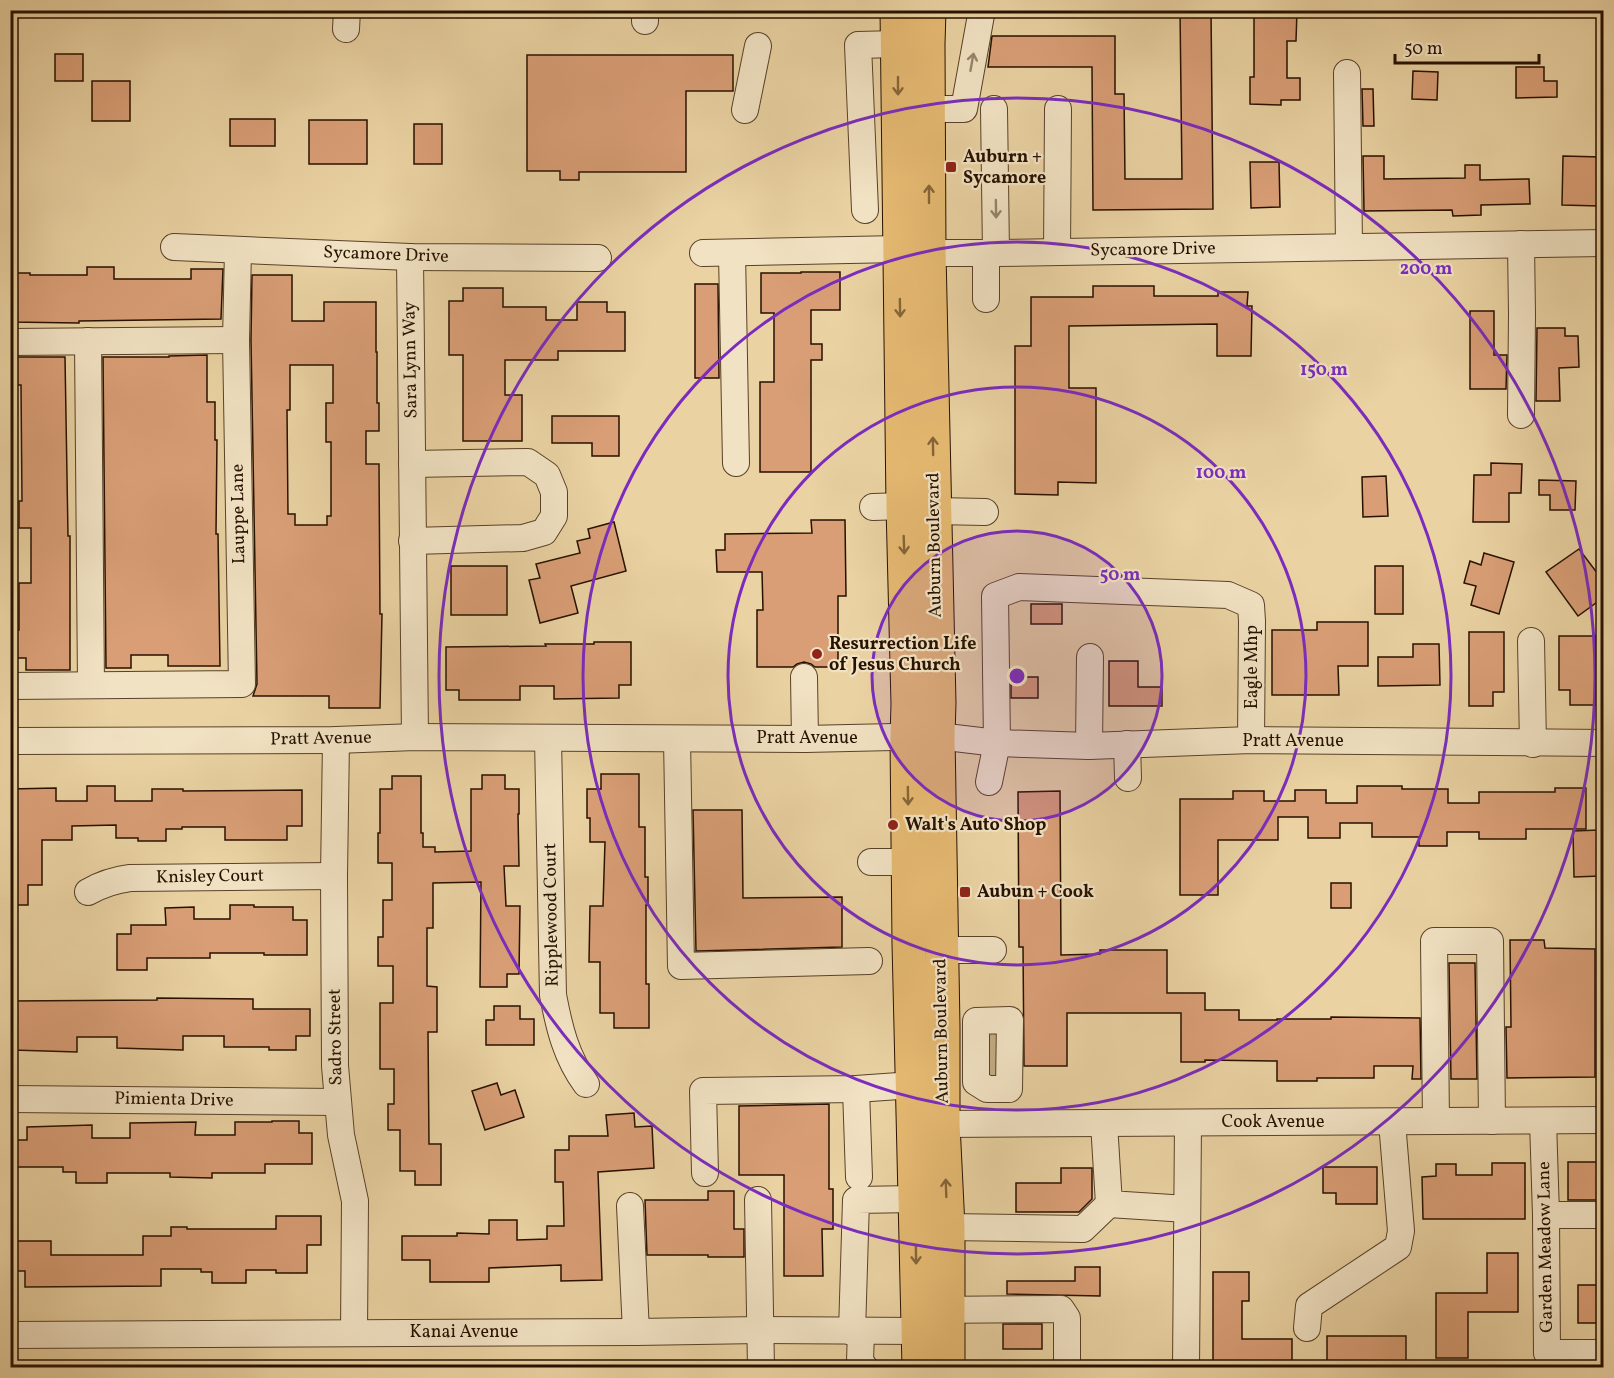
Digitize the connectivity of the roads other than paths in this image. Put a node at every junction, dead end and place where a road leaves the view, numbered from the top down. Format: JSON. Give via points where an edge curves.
{"nodes":[{"id":1,"x":897,"y":10,"type":"edge"},
{"id":2,"x":929,"y":10,"type":"edge"},
{"id":3,"x":981,"y":15,"type":"dead end"},
{"id":4,"x":897,"y":44,"type":"junction"},
{"id":5,"x":758,"y":46,"type":"dead end"},
{"id":6,"x":1347,"y":73,"type":"dead end"},
{"id":7,"x":929,"y":109,"type":"junction"},
{"id":8,"x":994,"y":109,"type":"dead end"},
{"id":9,"x":1058,"y":109,"type":"dead end"},
{"id":10,"x":745,"y":110,"type":"dead end"},
{"id":11,"x":865,"y":210,"type":"dead end"},
{"id":12,"x":1604,"y":243,"type":"edge"},
{"id":13,"x":1521,"y":244,"type":"junction"},
{"id":14,"x":174,"y":247,"type":"dead end"},
{"id":15,"x":1348,"y":247,"type":"junction"},
{"id":16,"x":238,"y":250,"type":"junction"},
{"id":17,"x":914,"y":251,"type":"junction"},
{"id":18,"x":1056,"y":251,"type":"junction"},
{"id":19,"x":703,"y":253,"type":"dead end"},
{"id":20,"x":732,"y":253,"type":"junction"},
{"id":21,"x":991,"y":253,"type":"junction"},
{"id":22,"x":410,"y":257,"type":"junction"},
{"id":23,"x":598,"y":258,"type":"dead end"},
{"id":24,"x":986,"y":299,"type":"dead end"},
{"id":25,"x":236,"y":340,"type":"junction"},
{"id":26,"x":88,"y":341,"type":"junction"},
{"id":27,"x":10,"y":342,"type":"edge"},
{"id":28,"x":1521,"y":415,"type":"dead end"},
{"id":29,"x":736,"y":463,"type":"dead end"},
{"id":30,"x":412,"y":464,"type":"junction"},
{"id":31,"x":935,"y":511,"type":"junction"},
{"id":32,"x":985,"y":512,"type":"dead end"},
{"id":33,"x":412,"y":541,"type":"junction"},
{"id":34,"x":1531,"y":641,"type":"dead end"},
{"id":35,"x":1090,"y":657,"type":"dead end"},
{"id":36,"x":804,"y":677,"type":"dead end"},
{"id":37,"x":91,"y":685,"type":"junction"},
{"id":38,"x":10,"y":686,"type":"edge"},
{"id":39,"x":922,"y":736,"type":"junction"},
{"id":40,"x":415,"y":737,"type":"junction"},
{"id":41,"x":548,"y":738,"type":"junction"},
{"id":42,"x":677,"y":739,"type":"junction"},
{"id":43,"x":805,"y":739,"type":"junction"},
{"id":44,"x":336,"y":740,"type":"junction"},
{"id":45,"x":1251,"y":740,"type":"junction"},
{"id":46,"x":10,"y":741,"type":"edge"},
{"id":47,"x":997,"y":743,"type":"junction"},
{"id":48,"x":1604,"y":743,"type":"edge"},
{"id":49,"x":1127,"y":744,"type":"junction"},
{"id":50,"x":1533,"y":744,"type":"junction"},
{"id":51,"x":1089,"y":746,"type":"junction"},
{"id":52,"x":1128,"y":778,"type":"dead end"},
{"id":53,"x":989,"y":782,"type":"dead end"},
{"id":54,"x":871,"y":862,"type":"dead end"},
{"id":55,"x":909,"y":862,"type":"junction"},
{"id":56,"x":334,"y":876,"type":"junction"},
{"id":57,"x":88,"y":892,"type":"dead end"},
{"id":58,"x":909,"y":943,"type":"junction"},
{"id":59,"x":941,"y":950,"type":"junction"},
{"id":60,"x":993,"y":950,"type":"dead end"},
{"id":61,"x":869,"y":962,"type":"dead end"},
{"id":62,"x":943,"y":1045,"type":"junction"},
{"id":63,"x":586,"y":1084,"type":"dead end"},
{"id":64,"x":913,"y":1085,"type":"junction"},
{"id":65,"x":856,"y":1089,"type":"junction"},
{"id":66,"x":10,"y":1099,"type":"edge"},
{"id":67,"x":337,"y":1102,"type":"junction"},
{"id":68,"x":1604,"y":1120,"type":"edge"},
{"id":69,"x":1436,"y":1121,"type":"junction"},
{"id":70,"x":1492,"y":1121,"type":"junction"},
{"id":71,"x":1543,"y":1121,"type":"junction"},
{"id":72,"x":1392,"y":1122,"type":"junction"},
{"id":73,"x":1104,"y":1123,"type":"junction"},
{"id":74,"x":1188,"y":1123,"type":"junction"},
{"id":75,"x":943,"y":1124,"type":"junction"},
{"id":76,"x":1005,"y":1124,"type":"junction"},
{"id":77,"x":705,"y":1173,"type":"dead end"},
{"id":78,"x":859,"y":1177,"type":"dead end"},
{"id":79,"x":915,"y":1199,"type":"junction"},
{"id":80,"x":758,"y":1200,"type":"dead end"},
{"id":81,"x":1109,"y":1204,"type":"junction"},
{"id":82,"x":630,"y":1206,"type":"dead end"},
{"id":83,"x":1187,"y":1209,"type":"junction"},
{"id":84,"x":1546,"y":1215,"type":"junction"},
{"id":85,"x":1604,"y":1215,"type":"edge"},
{"id":86,"x":948,"y":1227,"type":"junction"},
{"id":87,"x":927,"y":1317,"type":"junction"},
{"id":88,"x":1307,"y":1328,"type":"dead end"},
{"id":89,"x":760,"y":1330,"type":"junction"},
{"id":90,"x":636,"y":1332,"type":"junction"},
{"id":91,"x":856,"y":1332,"type":"junction"},
{"id":92,"x":354,"y":1333,"type":"junction"},
{"id":93,"x":10,"y":1335,"type":"edge"},
{"id":94,"x":1604,"y":1353,"type":"edge"},
{"id":95,"x":761,"y":1368,"type":"edge"},
{"id":96,"x":865,"y":1368,"type":"edge"},
{"id":97,"x":919,"y":1368,"type":"edge"},
{"id":98,"x":948,"y":1368,"type":"edge"},
{"id":99,"x":1067,"y":1368,"type":"edge"},
{"id":100,"x":1186,"y":1368,"type":"edge"}],
"edges":[{"from":1,"to":4,"type":"main road","name":"Auburn Boulevard"},
{"from":2,"to":7,"type":"main road","name":"Auburn Boulevard"},
{"from":7,"to":3,"type":"street","one_way":true,"via":[[964,109]]},
{"from":4,"to":11,"type":"street","via":[[858,45]]},
{"from":4,"to":17,"type":"main road","name":"Auburn Boulevard","one_way":true},
{"from":5,"to":10,"type":"street"},
{"from":6,"to":15,"type":"street"},
{"from":17,"to":7,"type":"main road","name":"Auburn Boulevard","one_way":true},
{"from":8,"to":21,"type":"street","one_way":true},
{"from":9,"to":18,"type":"street"},
{"from":12,"to":13,"type":"street","name":"Sycamore Drive"},
{"from":13,"to":15,"type":"street","name":"Sycamore Drive"},
{"from":13,"to":28,"type":"street"},
{"from":14,"to":16,"type":"street","name":"Sycamore Drive"},
{"from":15,"to":18,"type":"street","name":"Sycamore Drive"},
{"from":16,"to":22,"type":"street","name":"Sycamore Drive"},
{"from":16,"to":25,"type":"street"},
{"from":17,"to":20,"type":"street","name":"Sycamore Drive"},
{"from":17,"to":21,"type":"street","name":"Sycamore Drive"},
{"from":31,"to":17,"type":"main road","name":"Auburn Boulevard","one_way":true},
{"from":17,"to":39,"type":"main road","name":"Auburn Boulevard","one_way":true,"via":[[888,506],[908,704]]},
{"from":18,"to":21,"type":"street","name":"Sycamore Drive"},
{"from":19,"to":20,"type":"street","name":"Sycamore Drive"},
{"from":20,"to":29,"type":"street"},
{"from":21,"to":24,"type":"street"},
{"from":22,"to":23,"type":"street","name":"Sycamore Drive"},
{"from":22,"to":30,"type":"street","name":"Sara Lynn Way"},
{"from":25,"to":26,"type":"street"},
{"from":25,"to":37,"type":"street","name":"Lauppe Lane","via":[[242,684]]},
{"from":26,"to":27,"type":"street"},
{"from":26,"to":37,"type":"street"},
{"from":30,"to":33,"type":"street","name":"Sara Lynn Way"},
{"from":30,"to":33,"type":"street","via":[[528,462],[547,475],[554,492],[554,516],[544,532],[523,538]]},
{"from":31,"to":32,"type":"street"},
{"from":31,"to":39,"type":"main road","name":"Auburn Boulevard","via":[[939,703]]},
{"from":33,"to":40,"type":"street","name":"Sara Lynn Way"},
{"from":34,"to":50,"type":"street"},
{"from":35,"to":51,"type":"street"},
{"from":36,"to":43,"type":"street"},
{"from":37,"to":38,"type":"street","name":"Lauppe Lane"},
{"from":39,"to":43,"type":"street","name":"Pratt Avenue"},
{"from":39,"to":47,"type":"street","name":"Pratt Avenue"},
{"from":39,"to":55,"type":"main road","name":"Auburn Boulevard","one_way":true},
{"from":39,"to":59,"type":"main road","name":"Auburn Boulevard"},
{"from":40,"to":41,"type":"street","name":"Pratt Avenue"},
{"from":40,"to":44,"type":"street","name":"Pratt Avenue"},
{"from":41,"to":42,"type":"street","name":"Pratt Avenue"},
{"from":41,"to":63,"type":"street","name":"Ripplewood Court","via":[[553,995],[566,1048]]},
{"from":42,"to":43,"type":"street","name":"Pratt Avenue"},
{"from":42,"to":61,"type":"street","via":[[681,966]]},
{"from":44,"to":46,"type":"street","name":"Pratt Avenue"},
{"from":44,"to":56,"type":"street","name":"Sadro Street"},
{"from":45,"to":47,"type":"street","name":"Eagle Mhp","via":[[1251,604],[1228,595],[1019,586],[995,596]]},
{"from":45,"to":49,"type":"street","name":"Pratt Avenue"},
{"from":45,"to":50,"type":"street","name":"Pratt Avenue"},
{"from":47,"to":51,"type":"street","name":"Pratt Avenue"},
{"from":47,"to":53,"type":"street"},
{"from":48,"to":50,"type":"street","name":"Pratt Avenue"},
{"from":49,"to":51,"type":"street","name":"Pratt Avenue"},
{"from":49,"to":52,"type":"street"},
{"from":54,"to":55,"type":"street"},
{"from":55,"to":58,"type":"main road","name":"Auburn Boulevard"},
{"from":56,"to":57,"type":"street","name":"Knisley Court","via":[[130,878]]},
{"from":56,"to":67,"type":"street","name":"Sadro Street"},
{"from":58,"to":64,"type":"main road","name":"Auburn Boulevard"},
{"from":58,"to":75,"type":"main road","via":[[926,1002],[928,1106]]},
{"from":59,"to":60,"type":"street"},
{"from":59,"to":62,"type":"main road","name":"Auburn Boulevard"},
{"from":62,"to":75,"type":"main road","name":"Auburn Boulevard"},
{"from":62,"to":76,"type":"street","via":[[993,1053],[976,1083],[987,1089],[1002,1089]]},
{"from":64,"to":65,"type":"street"},
{"from":64,"to":79,"type":"main road","name":"Auburn Boulevard"},
{"from":65,"to":77,"type":"street","via":[[703,1091]]},
{"from":65,"to":78,"type":"street"},
{"from":66,"to":67,"type":"street","name":"Pimienta Drive"},
{"from":67,"to":92,"type":"street","name":"Sadro Street","via":[[355,1201]]},
{"from":68,"to":71,"type":"street","name":"Cook Avenue"},
{"from":69,"to":70,"type":"street","name":"Cook Avenue"},
{"from":69,"to":70,"type":"street","via":[[1434,941],[1490,941]]},
{"from":69,"to":72,"type":"street","name":"Cook Avenue"},
{"from":70,"to":71,"type":"street","name":"Cook Avenue"},
{"from":71,"to":84,"type":"street","name":"Garden Meadow Lane"},
{"from":72,"to":74,"type":"street","name":"Cook Avenue"},
{"from":72,"to":88,"type":"street","via":[[1401,1231],[1398,1247],[1309,1306]]},
{"from":73,"to":74,"type":"street","name":"Cook Avenue"},
{"from":73,"to":76,"type":"street","name":"Cook Avenue"},
{"from":73,"to":81,"type":"street"},
{"from":74,"to":83,"type":"street"},
{"from":75,"to":76,"type":"street","name":"Cook Avenue"},
{"from":86,"to":75,"type":"main road","name":"Auburn Boulevard","one_way":true},
{"from":79,"to":87,"type":"main road","name":"Auburn Boulevard","one_way":true},
{"from":79,"to":91,"type":"street","via":[[856,1200]]},
{"from":80,"to":89,"type":"street"},
{"from":81,"to":83,"type":"street"},
{"from":81,"to":86,"type":"street","via":[[1083,1229]]},
{"from":82,"to":90,"type":"street"},
{"from":83,"to":100,"type":"street"},
{"from":84,"to":85,"type":"street"},
{"from":84,"to":94,"type":"street","name":"Garden Meadow Lane","via":[[1547,1353]]},
{"from":86,"to":87,"type":"main road","name":"Auburn Boulevard"},
{"from":87,"to":91,"type":"street","name":"Kanai Avenue"},
{"from":87,"to":97,"type":"main road","name":"Auburn Boulevard"},
{"from":87,"to":98,"type":"main road","name":"Auburn Boulevard"},
{"from":87,"to":99,"type":"street","name":"Kanai Avenue","via":[[1061,1309],[1067,1318]]},
{"from":89,"to":90,"type":"street","name":"Kanai Avenue"},
{"from":89,"to":91,"type":"street","name":"Kanai Avenue"},
{"from":89,"to":95,"type":"street"},
{"from":90,"to":92,"type":"street","name":"Kanai Avenue"},
{"from":91,"to":96,"type":"street","via":[[860,1361]]},
{"from":92,"to":93,"type":"street","name":"Kanai Avenue"}]}
